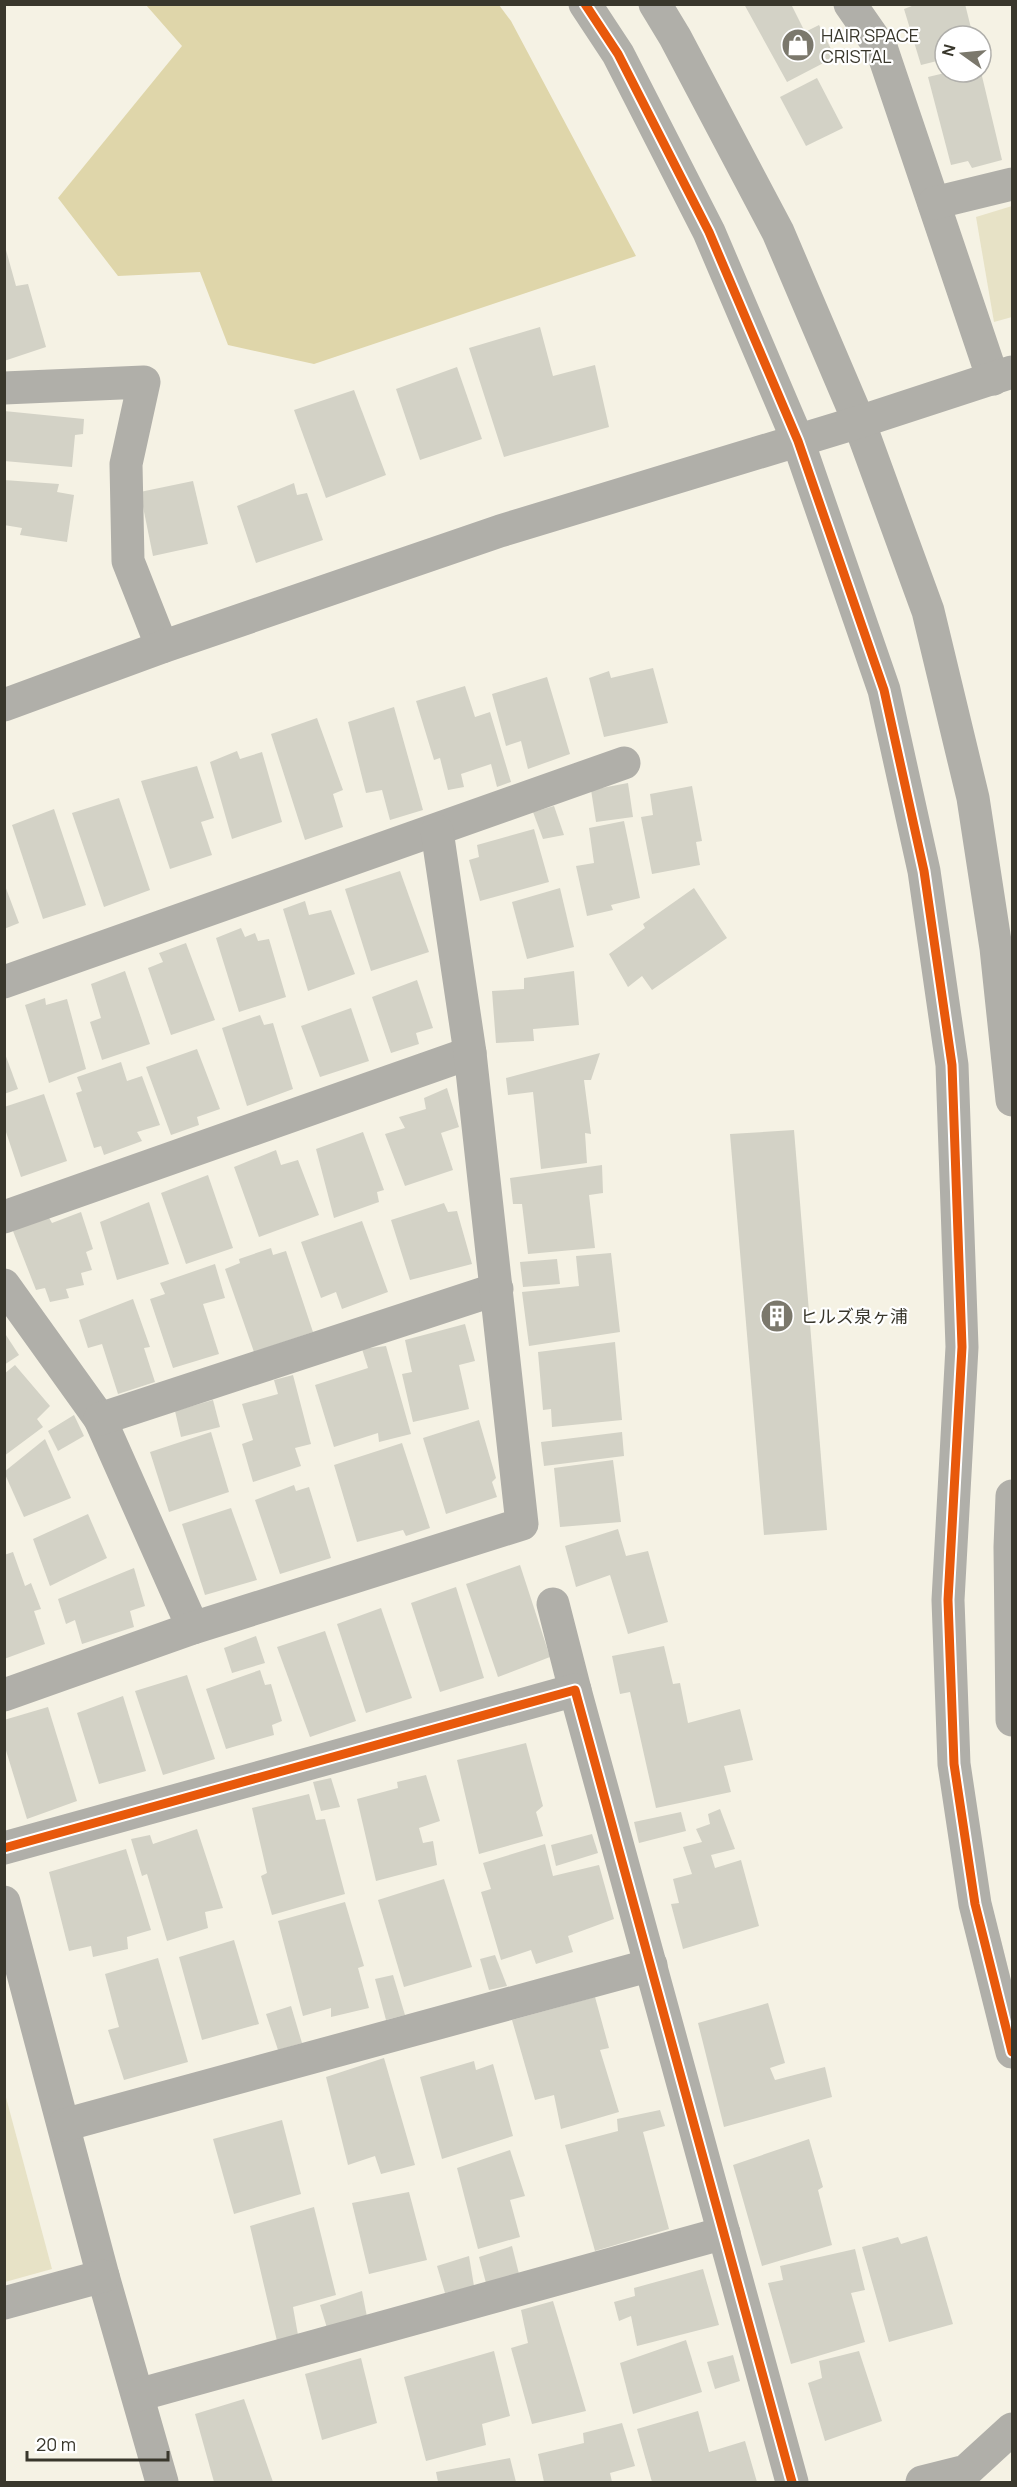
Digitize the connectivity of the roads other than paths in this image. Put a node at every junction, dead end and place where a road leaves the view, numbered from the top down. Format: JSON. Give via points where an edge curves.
{"nodes":[{"id":1,"x":585,"y":4,"type":"edge"},
{"id":2,"x":656,"y":4,"type":"edge"},
{"id":3,"x":850,"y":4,"type":"edge"},
{"id":4,"x":1012,"y":184,"type":"edge"},
{"id":5,"x":934,"y":203,"type":"junction"},
{"id":6,"x":1003,"y":375,"type":"edge"},
{"id":7,"x":4,"y":387,"type":"edge"},
{"id":8,"x":859,"y":422,"type":"junction"},
{"id":9,"x":798,"y":441,"type":"junction"},
{"id":10,"x":162,"y":647,"type":"junction"},
{"id":11,"x":4,"y":705,"type":"edge"},
{"id":12,"x":624,"y":763,"type":"dead end"},
{"id":13,"x":437,"y":831,"type":"junction"},
{"id":14,"x":4,"y":982,"type":"edge"},
{"id":15,"x":470,"y":1053,"type":"junction"},
{"id":16,"x":1012,"y":1100,"type":"edge"},
{"id":17,"x":4,"y":1217,"type":"edge"},
{"id":18,"x":4,"y":1285,"type":"edge"},
{"id":19,"x":497,"y":1289,"type":"junction"},
{"id":20,"x":100,"y":1419,"type":"junction"},
{"id":21,"x":1012,"y":1496,"type":"edge"},
{"id":22,"x":553,"y":1604,"type":"dead end"},
{"id":23,"x":193,"y":1628,"type":"junction"},
{"id":24,"x":574,"y":1690,"type":"junction"},
{"id":25,"x":4,"y":1695,"type":"edge"},
{"id":26,"x":1012,"y":1720,"type":"edge"},
{"id":27,"x":4,"y":1848,"type":"edge"},
{"id":28,"x":4,"y":1902,"type":"edge"},
{"id":29,"x":651,"y":1965,"type":"junction"},
{"id":30,"x":1012,"y":2052,"type":"edge"},
{"id":31,"x":64,"y":2125,"type":"junction"},
{"id":32,"x":724,"y":2234,"type":"junction"},
{"id":33,"x":103,"y":2276,"type":"junction"},
{"id":34,"x":4,"y":2303,"type":"edge"},
{"id":35,"x":138,"y":2395,"type":"junction"},
{"id":36,"x":1012,"y":2429,"type":"edge"},
{"id":37,"x":162,"y":2482,"type":"edge"},
{"id":38,"x":792,"y":2482,"type":"edge"},
{"id":39,"x":922,"y":2482,"type":"edge"}],
"edges":[{"from":1,"to":9,"type":"street","via":[[618,54],[709,232]]},
{"from":2,"to":8,"type":"street","via":[[778,232]]},
{"from":3,"to":5,"type":"street","via":[[882,50]]},
{"from":4,"to":5,"type":"street"},
{"from":5,"to":6,"type":"street"},
{"from":6,"to":8,"type":"street"},
{"from":7,"to":10,"type":"street","via":[[144,382],[126,464],[128,561]]},
{"from":8,"to":9,"type":"street"},
{"from":8,"to":16,"type":"street","via":[[928,611],[973,798],[996,948]]},
{"from":9,"to":10,"type":"street","via":[[500,531]]},
{"from":9,"to":30,"type":"street","via":[[884,690],[924,871],[951,1053],[962,1347],[948,1600],[954,1764],[975,1904]]},
{"from":10,"to":11,"type":"street"},
{"from":12,"to":13,"type":"street"},
{"from":13,"to":14,"type":"street"},
{"from":13,"to":15,"type":"street"},
{"from":15,"to":17,"type":"street"},
{"from":15,"to":19,"type":"street"},
{"from":18,"to":20,"type":"street"},
{"from":19,"to":20,"type":"street"},
{"from":19,"to":23,"type":"street","via":[[522,1524]]},
{"from":20,"to":23,"type":"street"},
{"from":21,"to":26,"type":"street"},
{"from":22,"to":24,"type":"street"},
{"from":23,"to":25,"type":"street"},
{"from":24,"to":27,"type":"street"},
{"from":24,"to":29,"type":"street"},
{"from":28,"to":31,"type":"street"},
{"from":29,"to":31,"type":"street"},
{"from":29,"to":32,"type":"street"},
{"from":31,"to":33,"type":"street"},
{"from":32,"to":35,"type":"street"},
{"from":32,"to":38,"type":"street"},
{"from":33,"to":34,"type":"street"},
{"from":33,"to":35,"type":"street"},
{"from":35,"to":37,"type":"street"},
{"from":36,"to":39,"type":"street","via":[[966,2471]]}]}
